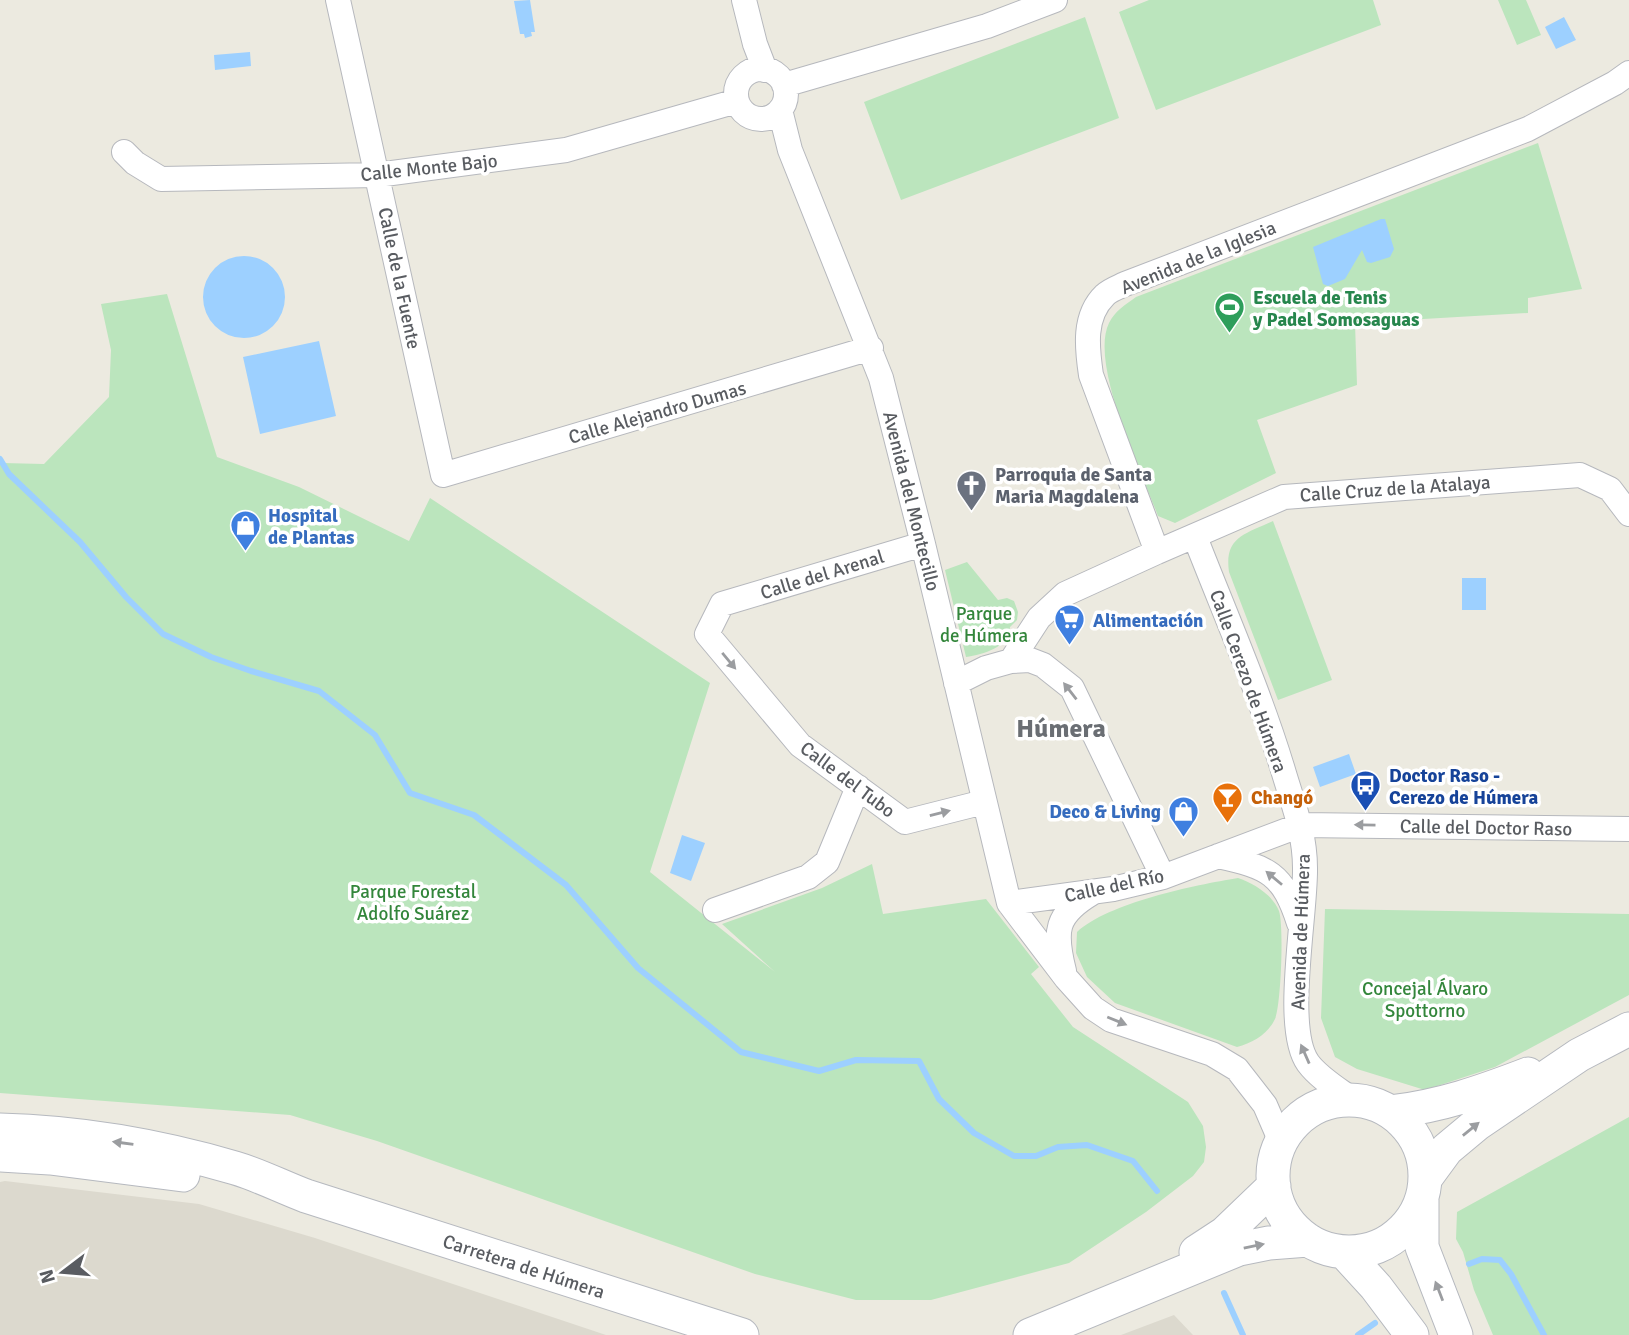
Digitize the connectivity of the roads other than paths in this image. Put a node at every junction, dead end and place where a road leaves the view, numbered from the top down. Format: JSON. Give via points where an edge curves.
{"nodes":[{"id":1,"x":338,"y":0,"type":"edge"},
{"id":2,"x":744,"y":0,"type":"edge"},
{"id":3,"x":1055,"y":0,"type":"edge"},
{"id":4,"x":756,"y":71,"type":"junction"},
{"id":5,"x":1629,"y":73,"type":"edge"},
{"id":6,"x":784,"y":85,"type":"junction"},
{"id":7,"x":737,"y":101,"type":"junction"},
{"id":8,"x":773,"y":114,"type":"junction"},
{"id":9,"x":124,"y":152,"type":"dead end"},
{"id":10,"x":377,"y":174,"type":"junction"},
{"id":11,"x":871,"y":348,"type":"junction"},
{"id":12,"x":443,"y":475,"type":"joint"},
{"id":13,"x":1629,"y":514,"type":"edge"},
{"id":14,"x":1195,"y":537,"type":"junction"},
{"id":15,"x":923,"y":544,"type":"junction"},
{"id":16,"x":1157,"y":552,"type":"junction"},
{"id":17,"x":722,"y":604,"type":"joint"},
{"id":18,"x":1038,"y":618,"type":"junction"},
{"id":19,"x":1011,"y":661,"type":"junction"},
{"id":20,"x":1043,"y":664,"type":"junction"},
{"id":21,"x":956,"y":683,"type":"junction"},
{"id":22,"x":858,"y":787,"type":"junction"},
{"id":23,"x":984,"y":802,"type":"junction"},
{"id":24,"x":1301,"y":825,"type":"junction"},
{"id":25,"x":1629,"y":829,"type":"edge"},
{"id":26,"x":1218,"y":856,"type":"junction"},
{"id":27,"x":1163,"y":877,"type":"junction"},
{"id":28,"x":1093,"y":892,"type":"junction"},
{"id":29,"x":1009,"y":903,"type":"junction"},
{"id":30,"x":715,"y":910,"type":"dead end"},
{"id":31,"x":1301,"y":932,"type":"junction"},
{"id":32,"x":1066,"y":978,"type":"junction"},
{"id":33,"x":1629,"y":1029,"type":"edge"},
{"id":34,"x":1579,"y":1055,"type":"junction"},
{"id":35,"x":1353,"y":1100,"type":"junction"},
{"id":36,"x":1391,"y":1112,"type":"junction"},
{"id":37,"x":0,"y":1130,"type":"edge"},
{"id":38,"x":1281,"y":1142,"type":"junction"},
{"id":39,"x":0,"y":1155,"type":"edge"},
{"id":40,"x":1274,"y":1186,"type":"junction"},
{"id":41,"x":1424,"y":1189,"type":"junction"},
{"id":42,"x":306,"y":1196,"type":"junction"},
{"id":43,"x":1308,"y":1240,"type":"junction"},
{"id":44,"x":1345,"y":1253,"type":"junction"},
{"id":45,"x":1144,"y":1287,"type":"junction"},
{"id":46,"x":742,"y":1335,"type":"edge"},
{"id":47,"x":1030,"y":1335,"type":"edge"},
{"id":48,"x":1412,"y":1335,"type":"edge"},
{"id":49,"x":1456,"y":1335,"type":"edge"}],
"edges":[{"from":1,"to":10,"type":"street","name":"Calle de la Fuente"},
{"from":2,"to":4,"type":"street","via":[[755,44]]},
{"from":3,"to":6,"type":"street","via":[[987,26]]},
{"from":4,"to":6,"type":"street","via":[[773,72]]},
{"from":4,"to":7,"type":"street","via":[[737,87]]},
{"from":5,"to":16,"type":"street","name":"Avenida de la Iglesia","via":[[1528,129],[1105,294],[1088,326],[1091,375]]},
{"from":6,"to":8,"type":"street","via":[[785,103]]},
{"from":7,"to":8,"type":"street","via":[[750,117]]},
{"from":7,"to":10,"type":"street","name":"Calle Monte Bajo","via":[[566,150]]},
{"from":8,"to":11,"type":"street","name":"Avenida del Montecillo"},
{"from":9,"to":10,"type":"street","name":"Calle Monte Bajo","via":[[161,179]]},
{"from":10,"to":12,"type":"street","name":"Calle de la Fuente"},
{"from":11,"to":12,"type":"street","name":"Calle Alejandro Dumas"},
{"from":11,"to":15,"type":"street","name":"Avenida del Montecillo"},
{"from":13,"to":14,"type":"street","name":"Calle Cruz de la Atalaya","via":[[1610,489],[1580,475],[1284,496]]},
{"from":14,"to":16,"type":"street","name":"Calle Cruz de la Atalaya"},
{"from":14,"to":24,"type":"street","name":"Calle Cerezo de Húmera","via":[[1271,732]]},
{"from":15,"to":17,"type":"street","name":"Calle del Arenal"},
{"from":15,"to":21,"type":"street","name":"Avenida del Montecillo"},
{"from":16,"to":18,"type":"street","via":[[1065,594]]},
{"from":17,"to":22,"type":"street","name":"Calle del Tubo","one_way":true,"via":[[707,634],[800,745]]},
{"from":18,"to":19,"type":"street"},
{"from":18,"to":20,"type":"street","via":[[1035,635]]},
{"from":19,"to":20,"type":"street"},
{"from":19,"to":21,"type":"street"},
{"from":27,"to":20,"type":"street","one_way":true,"via":[[1072,688]]},
{"from":21,"to":23,"type":"street","name":"Avenida del Montecillo"},
{"from":22,"to":23,"type":"street","name":"Calle del Tubo","one_way":true,"via":[[905,822]]},
{"from":22,"to":30,"type":"street","via":[[827,862],[808,877]]},
{"from":23,"to":29,"type":"street","name":"Avenida del Montecillo"},
{"from":25,"to":24,"type":"street","name":"Calle del Doctor Raso","one_way":true},
{"from":24,"to":26,"type":"street","name":"Calle del Río"},
{"from":24,"to":31,"type":"street","name":"Avenida de Húmera","via":[[1305,869]]},
{"from":26,"to":27,"type":"street","name":"Calle del Río"},
{"from":31,"to":26,"type":"street","one_way":true,"via":[[1292,901],[1279,879],[1253,864]]},
{"from":27,"to":28,"type":"street","name":"Calle del Río"},
{"from":28,"to":29,"type":"street","name":"Calle del Río"},
{"from":28,"to":32,"type":"street","via":[[1074,904],[1057,935]]},
{"from":29,"to":32,"type":"street"},
{"from":35,"to":31,"type":"street","name":"Avenida de Húmera","one_way":true,"via":[[1319,1075],[1300,1047],[1296,1006]]},
{"from":32,"to":38,"type":"street","one_way":true,"via":[[1093,1008],[1111,1020],[1212,1054],[1237,1069],[1265,1105]]},
{"from":33,"to":34,"type":"main road"},
{"from":34,"to":36,"type":"main road","via":[[1465,1098]]},
{"from":41,"to":34,"type":"main road","one_way":true,"via":[[1447,1149]]},
{"from":35,"to":36,"type":"main road"},
{"from":35,"to":38,"type":"main road","via":[[1328,1103],[1302,1116]]},
{"from":36,"to":41,"type":"main road","via":[[1410,1129],[1420,1151]]},
{"from":42,"to":37,"type":"main road","name":"Carretera de Húmera","one_way":true,"via":[[236,1168],[137,1145]]},
{"from":38,"to":40,"type":"main road"},
{"from":39,"to":42,"type":"main road","name":"Carretera de Húmera","via":[[177,1174]]},
{"from":40,"to":43,"type":"main road","via":[[1285,1217]]},
{"from":40,"to":45,"type":"main road","via":[[1225,1233]]},
{"from":41,"to":44,"type":"main road","via":[[1409,1224],[1390,1241]]},
{"from":49,"to":41,"type":"main road","one_way":true,"via":[[1422,1247]]},
{"from":42,"to":46,"type":"main road","name":"Carretera de Húmera"},
{"from":43,"to":44,"type":"main road"},
{"from":45,"to":43,"type":"main road","one_way":true,"via":[[1239,1249]]},
{"from":44,"to":48,"type":"main road"},
{"from":45,"to":47,"type":"main road"}]}
